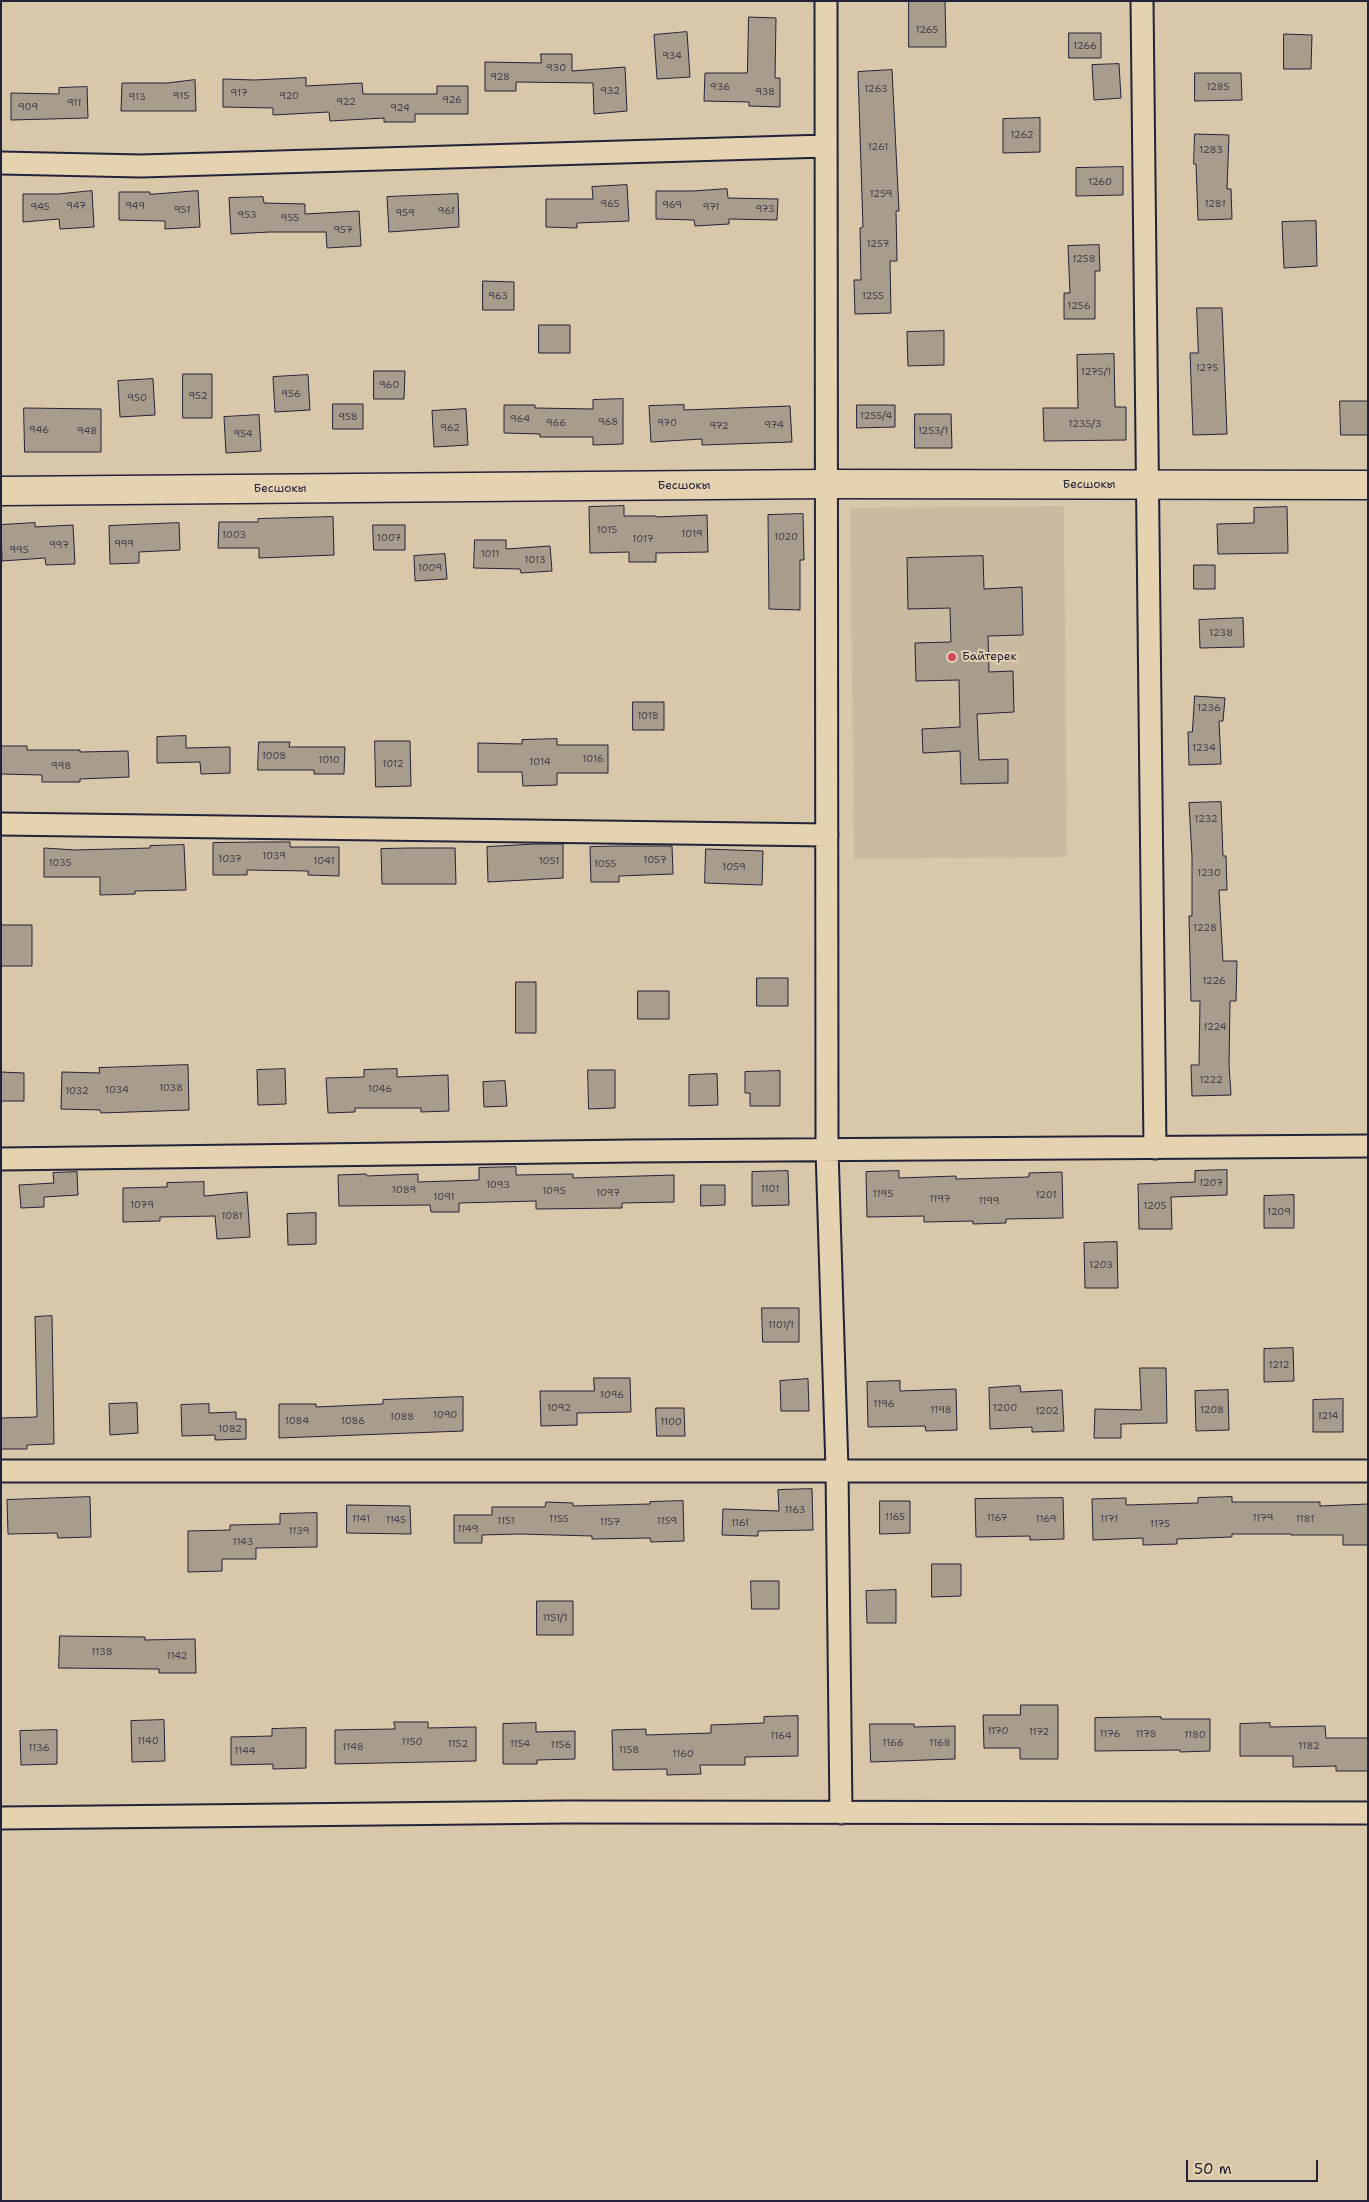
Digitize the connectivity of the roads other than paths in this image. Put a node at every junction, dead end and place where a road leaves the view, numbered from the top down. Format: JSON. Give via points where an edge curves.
{"nodes":[{"id":1,"x":826,"y":1,"type":"edge"},
{"id":2,"x":1142,"y":1,"type":"edge"},
{"id":3,"x":826,"y":146,"type":"junction"},
{"id":4,"x":1,"y":163,"type":"edge"},
{"id":5,"x":826,"y":484,"type":"junction"},
{"id":6,"x":1146,"y":485,"type":"junction"},
{"id":7,"x":1368,"y":485,"type":"edge"},
{"id":8,"x":1,"y":491,"type":"edge"},
{"id":9,"x":1,"y":824,"type":"edge"},
{"id":10,"x":827,"y":835,"type":"junction"},
{"id":11,"x":1368,"y":1146,"type":"edge"},
{"id":12,"x":1155,"y":1148,"type":"junction"},
{"id":13,"x":827,"y":1150,"type":"junction"},
{"id":14,"x":1,"y":1159,"type":"edge"},
{"id":15,"x":837,"y":1469,"type":"junction"},
{"id":16,"x":1,"y":1471,"type":"edge"},
{"id":17,"x":1368,"y":1471,"type":"edge"},
{"id":18,"x":841,"y":1813,"type":"junction"},
{"id":19,"x":1368,"y":1813,"type":"edge"},
{"id":20,"x":1,"y":1818,"type":"edge"}],
"edges":[{"from":1,"to":3,"type":"street"},
{"from":2,"to":6,"type":"street"},
{"from":3,"to":4,"type":"street","via":[[141,166]]},
{"from":3,"to":5,"type":"street"},
{"from":5,"to":6,"type":"street","name":"Бесшокы"},
{"from":5,"to":8,"type":"street","name":"Бесшокы"},
{"from":5,"to":10,"type":"street"},
{"from":6,"to":7,"type":"street","name":"Бесшокы"},
{"from":6,"to":12,"type":"street"},
{"from":9,"to":10,"type":"street"},
{"from":10,"to":13,"type":"street"},
{"from":11,"to":12,"type":"street"},
{"from":12,"to":13,"type":"street"},
{"from":13,"to":14,"type":"street"},
{"from":13,"to":15,"type":"street"},
{"from":15,"to":16,"type":"street"},
{"from":15,"to":17,"type":"street"},
{"from":15,"to":18,"type":"street"},
{"from":18,"to":19,"type":"street"},
{"from":18,"to":20,"type":"street","via":[[556,1812]]}]}
